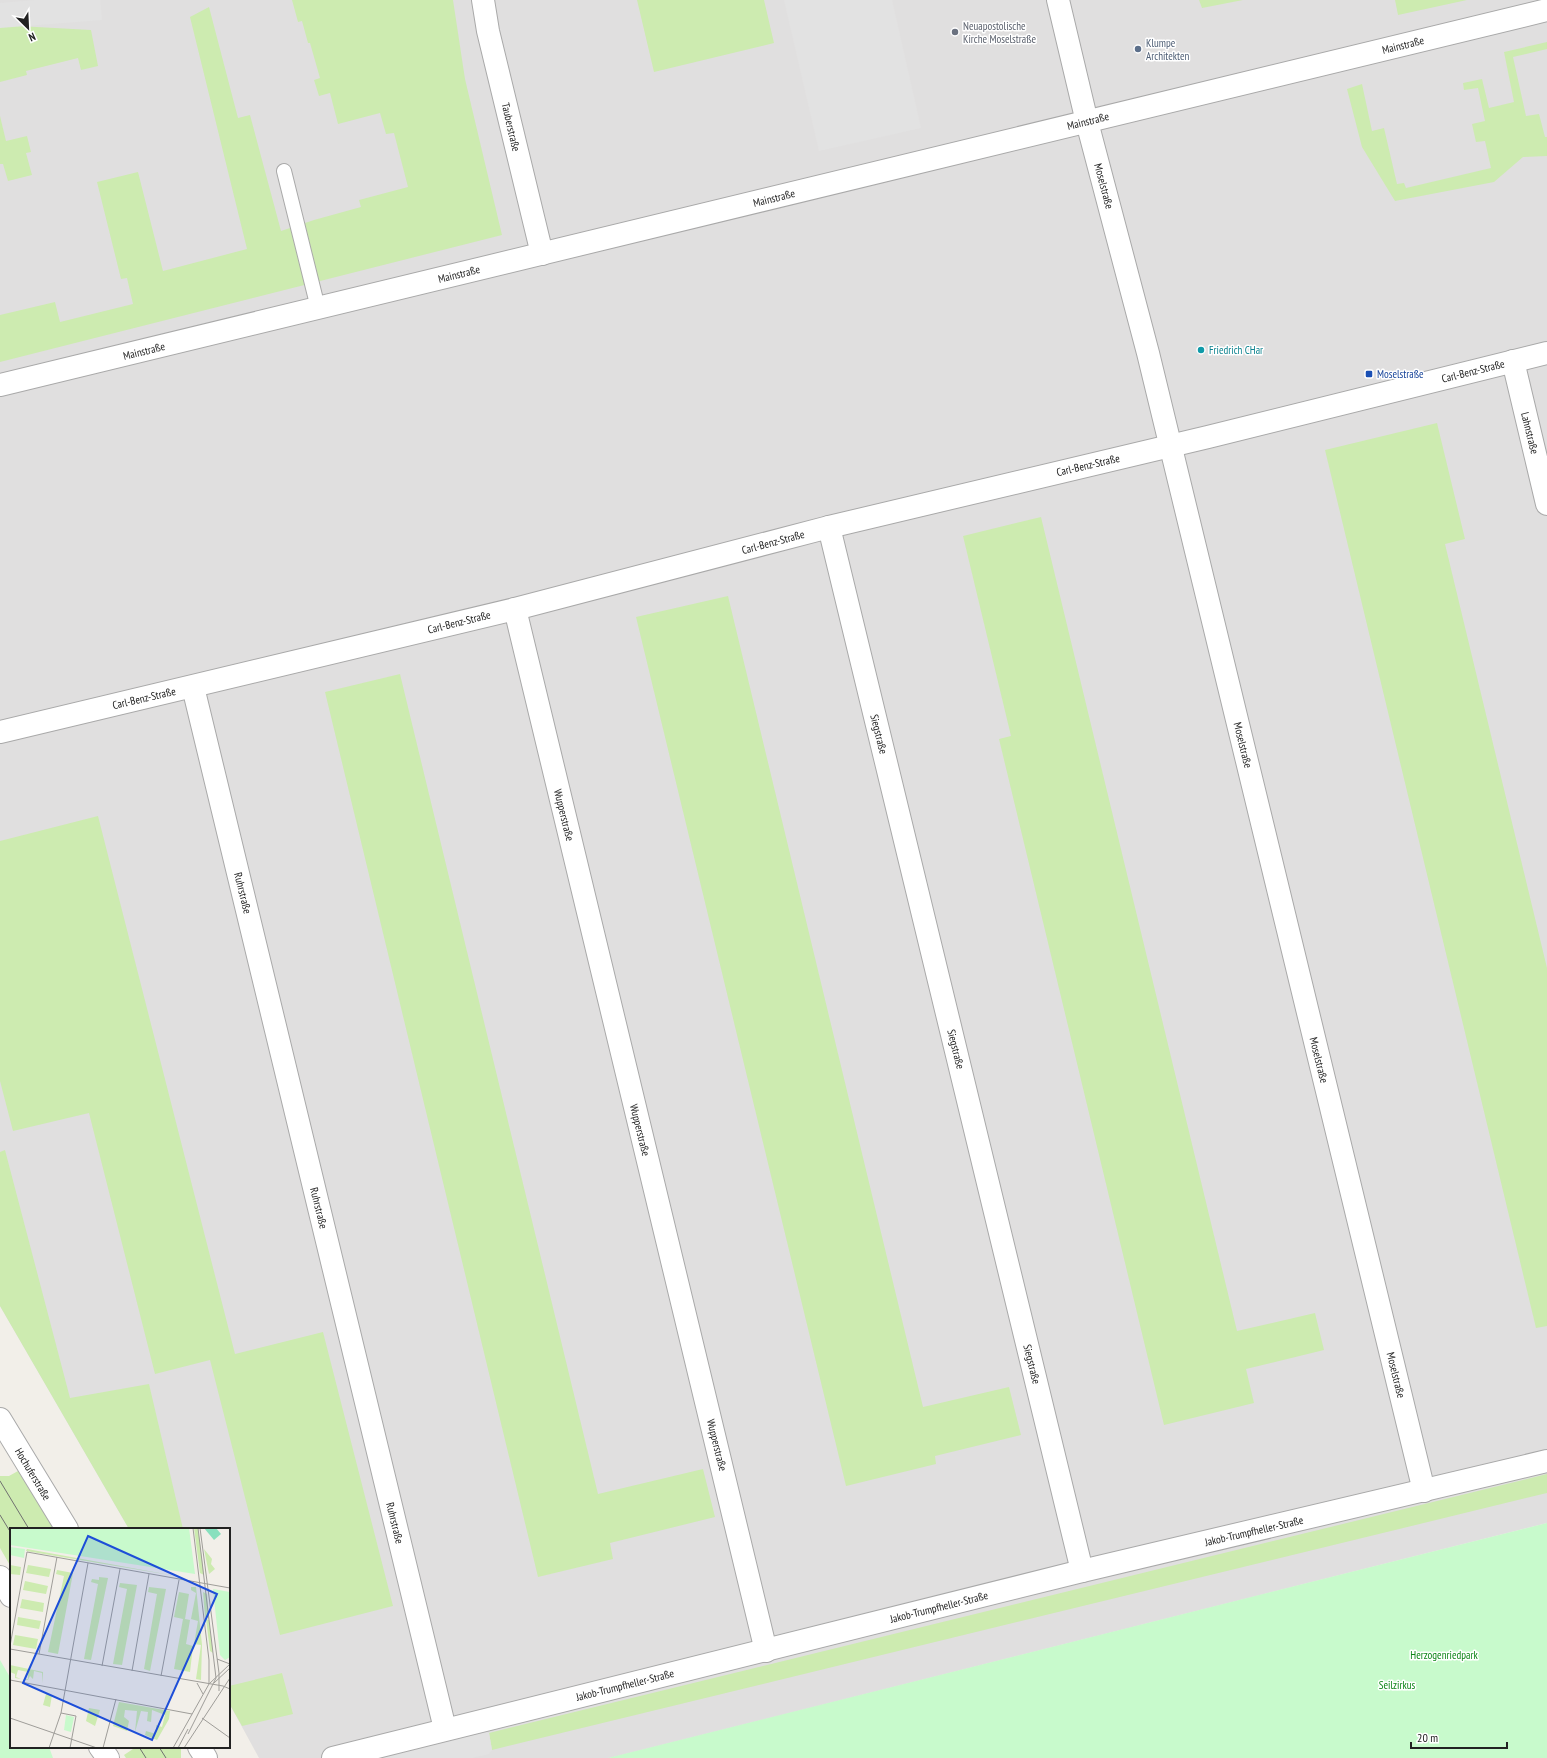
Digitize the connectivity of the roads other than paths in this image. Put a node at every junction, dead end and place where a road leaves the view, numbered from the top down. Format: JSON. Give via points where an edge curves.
{"nodes":[{"id":1,"x":483,"y":0,"type":"edge"},
{"id":2,"x":1058,"y":0,"type":"edge"},
{"id":3,"x":1547,"y":10,"type":"edge"},
{"id":4,"x":1088,"y":122,"type":"junction"},
{"id":5,"x":284,"y":171,"type":"dead end"},
{"id":6,"x":542,"y":254,"type":"junction"},
{"id":7,"x":318,"y":308,"type":"junction"},
{"id":8,"x":1547,"y":353,"type":"edge"},
{"id":9,"x":1513,"y":362,"type":"junction"},
{"id":10,"x":0,"y":385,"type":"edge"},
{"id":11,"x":1171,"y":445,"type":"junction"},
{"id":12,"x":1547,"y":504,"type":"edge"},
{"id":13,"x":829,"y":527,"type":"junction"},
{"id":14,"x":515,"y":609,"type":"junction"},
{"id":15,"x":193,"y":687,"type":"junction"},
{"id":16,"x":0,"y":732,"type":"edge"},
{"id":17,"x":0,"y":1419,"type":"edge"},
{"id":18,"x":1547,"y":1462,"type":"edge"},
{"id":19,"x":1424,"y":1491,"type":"junction"},
{"id":20,"x":66,"y":1528,"type":"edge"},
{"id":21,"x":1082,"y":1571,"type":"junction"},
{"id":22,"x":0,"y":1576,"type":"edge"},
{"id":23,"x":10,"y":1594,"type":"edge"},
{"id":24,"x":766,"y":1651,"type":"junction"},
{"id":25,"x":445,"y":1729,"type":"junction"},
{"id":26,"x":101,"y":1748,"type":"edge"},
{"id":27,"x":200,"y":1748,"type":"edge"},
{"id":28,"x":108,"y":1758,"type":"edge"},
{"id":29,"x":206,"y":1758,"type":"edge"},
{"id":30,"x":333,"y":1758,"type":"edge"}],
"edges":[{"from":1,"to":6,"type":"street","name":"Tauberstraße","via":[[488,31]]},
{"from":2,"to":4,"type":"street","name":"Moselstraße"},
{"from":3,"to":4,"type":"street","name":"Mainstraße"},
{"from":4,"to":6,"type":"street","name":"Mainstraße"},
{"from":4,"to":11,"type":"street","name":"Moselstraße"},
{"from":5,"to":7,"type":"lane"},
{"from":6,"to":7,"type":"street","name":"Mainstraße"},
{"from":7,"to":10,"type":"street","name":"Mainstraße"},
{"from":8,"to":9,"type":"street","name":"Carl-Benz-Straße"},
{"from":9,"to":11,"type":"street","name":"Carl-Benz-Straße"},
{"from":9,"to":12,"type":"street","name":"Lahnstraße"},
{"from":11,"to":13,"type":"street","name":"Carl-Benz-Straße"},
{"from":11,"to":19,"type":"street","name":"Moselstraße"},
{"from":13,"to":14,"type":"street","name":"Carl-Benz-Straße"},
{"from":13,"to":21,"type":"street","name":"Siegstraße"},
{"from":14,"to":15,"type":"street","name":"Carl-Benz-Straße"},
{"from":14,"to":24,"type":"street","name":"Wupperstraße"},
{"from":15,"to":16,"type":"street","name":"Carl-Benz-Straße"},
{"from":15,"to":25,"type":"street","name":"Ruhrstraße"},
{"from":17,"to":20,"type":"street","name":"Hochuferstraße"},
{"from":18,"to":19,"type":"street","name":"Jakob-Trumpfheller-Straße"},
{"from":19,"to":21,"type":"street","name":"Jakob-Trumpfheller-Straße"},
{"from":21,"to":24,"type":"street","name":"Jakob-Trumpfheller-Straße"},
{"from":22,"to":23,"type":"street"},
{"from":24,"to":25,"type":"street","name":"Jakob-Trumpfheller-Straße"},
{"from":25,"to":30,"type":"street","name":"Jakob-Trumpfheller-Straße"},
{"from":26,"to":28,"type":"street"},
{"from":27,"to":29,"type":"street"}]}
